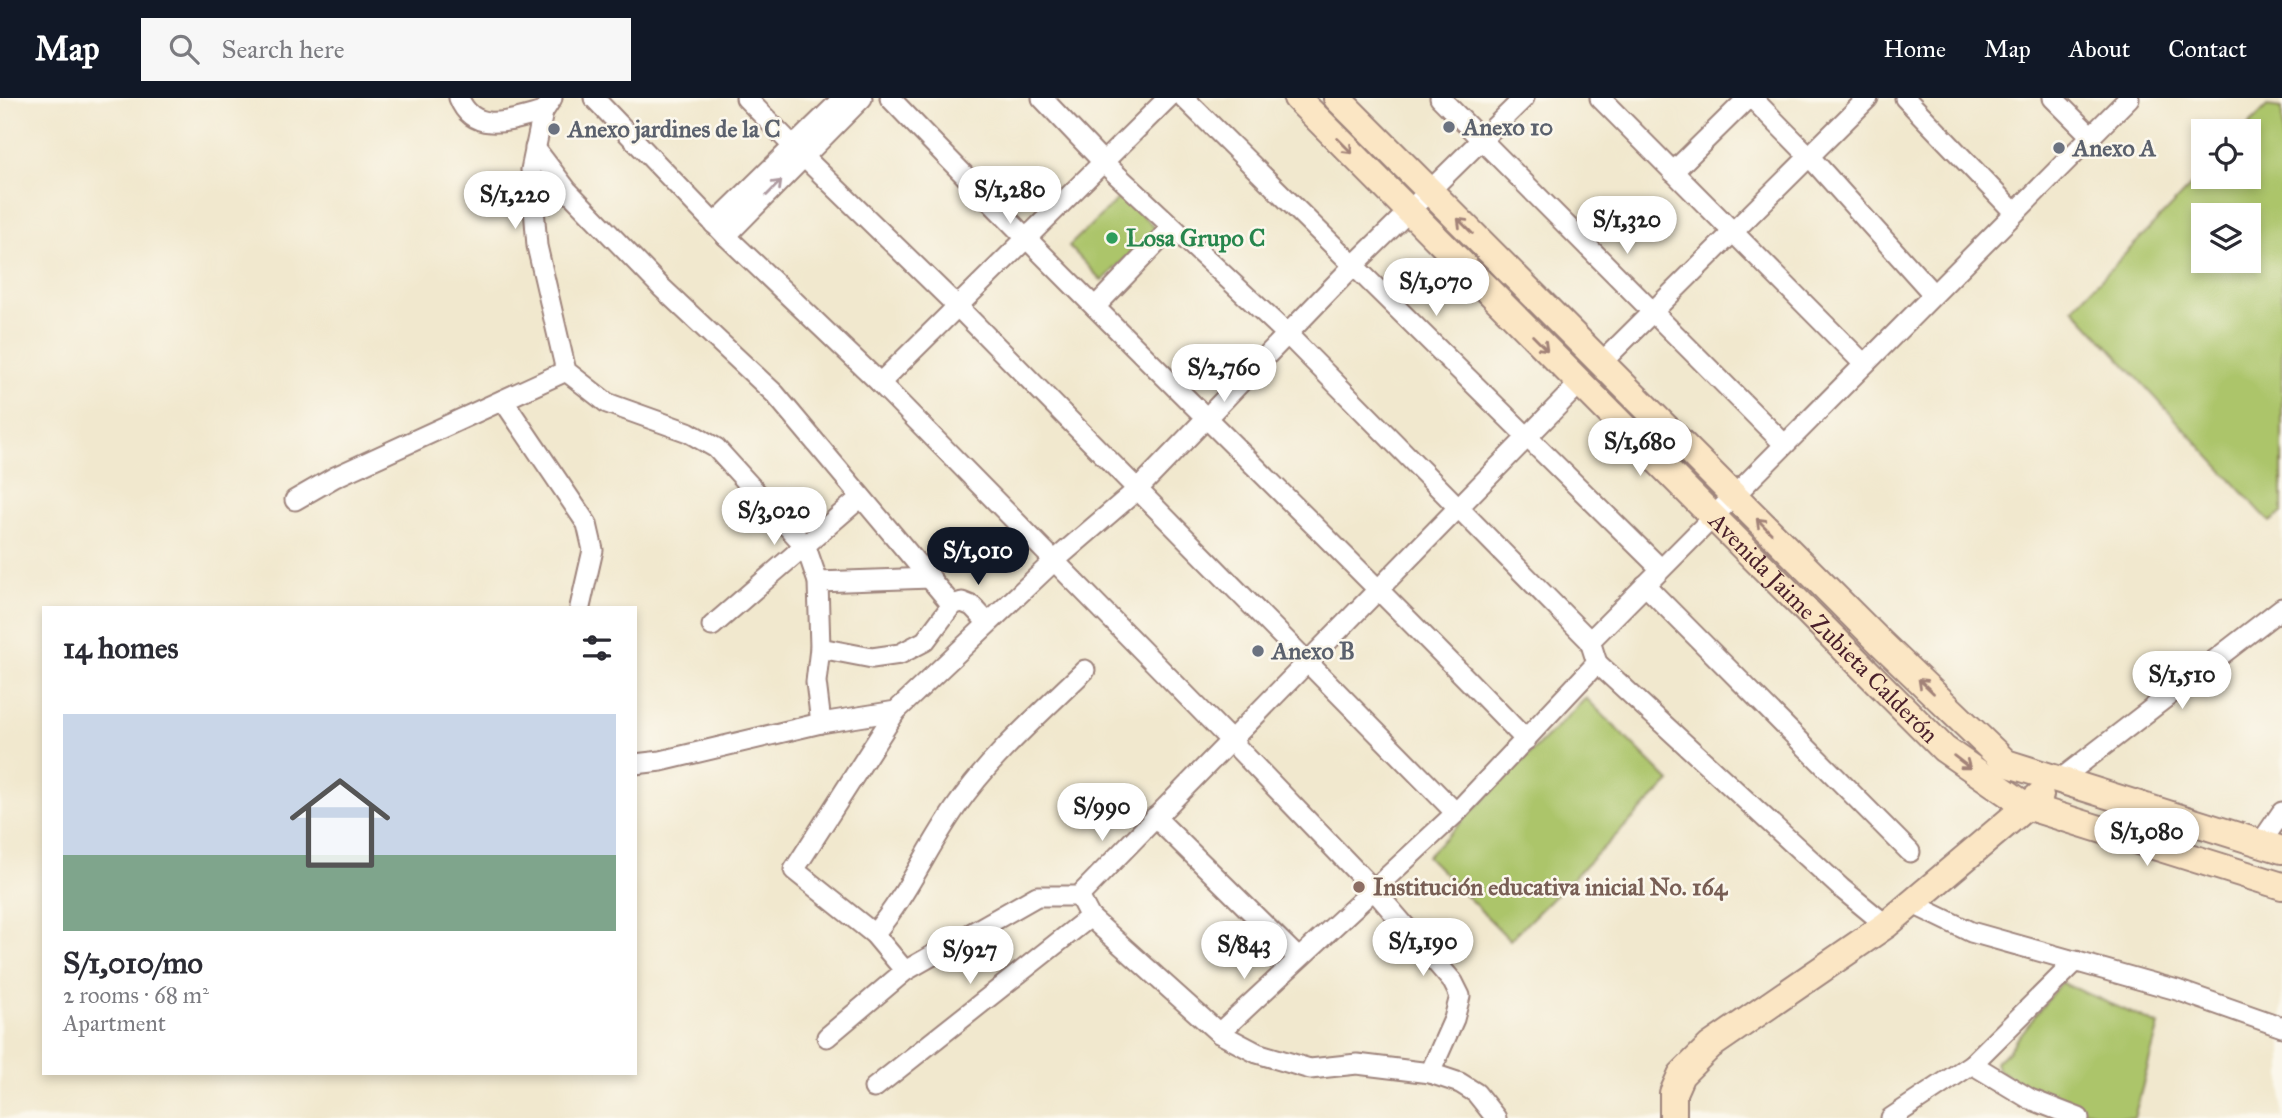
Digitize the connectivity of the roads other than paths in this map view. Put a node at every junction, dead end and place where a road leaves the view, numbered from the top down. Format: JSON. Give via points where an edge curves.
{"nodes":[{"id":1,"x":459,"y":98,"type":"edge"},
{"id":2,"x":594,"y":98,"type":"edge"},
{"id":3,"x":746,"y":98,"type":"edge"},
{"id":4,"x":842,"y":98,"type":"edge"},
{"id":5,"x":862,"y":98,"type":"edge"},
{"id":6,"x":890,"y":98,"type":"edge"},
{"id":7,"x":1042,"y":98,"type":"edge"},
{"id":8,"x":1168,"y":98,"type":"edge"},
{"id":9,"x":1184,"y":98,"type":"edge"},
{"id":10,"x":1297,"y":98,"type":"edge"},
{"id":11,"x":1338,"y":98,"type":"edge"},
{"id":12,"x":1440,"y":98,"type":"edge"},
{"id":13,"x":1524,"y":98,"type":"edge"},
{"id":14,"x":1600,"y":98,"type":"edge"},
{"id":15,"x":1750,"y":98,"type":"edge"},
{"id":16,"x":1868,"y":98,"type":"edge"},
{"id":17,"x":1905,"y":98,"type":"edge"},
{"id":18,"x":2053,"y":98,"type":"edge"},
{"id":19,"x":2129,"y":98,"type":"edge"},
{"id":20,"x":547,"y":105,"type":"edge"},
{"id":21,"x":2092,"y":137,"type":"junction"},
{"id":22,"x":1484,"y":140,"type":"junction"},
{"id":23,"x":535,"y":148,"type":"junction"},
{"id":24,"x":799,"y":152,"type":"junction"},
{"id":25,"x":1809,"y":156,"type":"junction"},
{"id":26,"x":1103,"y":163,"type":"junction"},
{"id":27,"x":1673,"y":172,"type":"junction"},
{"id":28,"x":1431,"y":192,"type":"junction"},
{"id":29,"x":1410,"y":212,"type":"junction"},
{"id":30,"x":2014,"y":212,"type":"junction"},
{"id":31,"x":1172,"y":227,"type":"junction"},
{"id":32,"x":720,"y":230,"type":"junction"},
{"id":33,"x":1733,"y":232,"type":"junction"},
{"id":34,"x":1025,"y":240,"type":"junction"},
{"id":35,"x":1354,"y":265,"type":"junction"},
{"id":36,"x":1933,"y":294,"type":"junction"},
{"id":37,"x":958,"y":307,"type":"junction"},
{"id":38,"x":1095,"y":307,"type":"junction"},
{"id":39,"x":1653,"y":311,"type":"junction"},
{"id":40,"x":1288,"y":335,"type":"junction"},
{"id":41,"x":1601,"y":363,"type":"junction"},
{"id":42,"x":1863,"y":363,"type":"junction"},
{"id":43,"x":566,"y":371,"type":"junction"},
{"id":44,"x":880,"y":383,"type":"junction"},
{"id":45,"x":1580,"y":383,"type":"junction"},
{"id":46,"x":503,"y":400,"type":"junction"},
{"id":47,"x":1208,"y":417,"type":"junction"},
{"id":48,"x":1527,"y":438,"type":"junction"},
{"id":49,"x":1783,"y":443,"type":"junction"},
{"id":50,"x":1138,"y":489,"type":"junction"},
{"id":51,"x":1733,"y":495,"type":"junction"},
{"id":52,"x":861,"y":497,"type":"junction"},
{"id":53,"x":295,"y":500,"type":"dead end"},
{"id":54,"x":1459,"y":507,"type":"junction"},
{"id":55,"x":1712,"y":517,"type":"junction"},
{"id":56,"x":806,"y":547,"type":"junction"},
{"id":57,"x":1053,"y":562,"type":"junction"},
{"id":58,"x":1660,"y":569,"type":"junction"},
{"id":59,"x":931,"y":578,"type":"junction"},
{"id":60,"x":818,"y":582,"type":"junction"},
{"id":61,"x":1645,"y":584,"type":"junction"},
{"id":62,"x":1379,"y":587,"type":"junction"},
{"id":63,"x":580,"y":606,"type":"edge"},
{"id":64,"x":952,"y":606,"type":"junction"},
{"id":65,"x":2282,"y":608,"type":"edge"},
{"id":66,"x":988,"y":623,"type":"junction"},
{"id":67,"x":712,"y":626,"type":"dead end"},
{"id":68,"x":1590,"y":641,"type":"junction"},
{"id":69,"x":820,"y":648,"type":"junction"},
{"id":70,"x":1308,"y":663,"type":"junction"},
{"id":71,"x":1597,"y":663,"type":"junction"},
{"id":72,"x":1085,"y":670,"type":"dead end"},
{"id":73,"x":896,"y":711,"type":"junction"},
{"id":74,"x":821,"y":723,"type":"junction"},
{"id":75,"x":1230,"y":740,"type":"junction"},
{"id":76,"x":1526,"y":740,"type":"junction"},
{"id":77,"x":637,"y":764,"type":"edge"},
{"id":78,"x":2058,"y":781,"type":"junction"},
{"id":79,"x":2026,"y":806,"type":"junction"},
{"id":80,"x":2282,"y":812,"type":"edge"},
{"id":81,"x":1456,"y":813,"type":"junction"},
{"id":82,"x":1155,"y":817,"type":"junction"},
{"id":83,"x":2271,"y":847,"type":"edge"},
{"id":84,"x":1910,"y":852,"type":"dead end"},
{"id":85,"x":2282,"y":886,"type":"edge"},
{"id":86,"x":1374,"y":890,"type":"junction"},
{"id":87,"x":1079,"y":896,"type":"junction"},
{"id":88,"x":1913,"y":904,"type":"junction"},
{"id":89,"x":1090,"y":917,"type":"junction"},
{"id":90,"x":1886,"y":925,"type":"junction"},
{"id":91,"x":874,"y":934,"type":"junction"},
{"id":92,"x":1297,"y":957,"type":"junction"},
{"id":93,"x":2076,"y":961,"type":"junction"},
{"id":94,"x":905,"y":971,"type":"junction"},
{"id":95,"x":2282,"y":1027,"type":"edge"},
{"id":96,"x":1219,"y":1033,"type":"junction"},
{"id":97,"x":827,"y":1037,"type":"dead end"},
{"id":98,"x":1972,"y":1064,"type":"junction"},
{"id":99,"x":1430,"y":1073,"type":"junction"},
{"id":100,"x":874,"y":1087,"type":"dead end"},
{"id":101,"x":1496,"y":1118,"type":"edge"},
{"id":102,"x":1673,"y":1118,"type":"edge"},
{"id":103,"x":1891,"y":1118,"type":"edge"},
{"id":104,"x":2079,"y":1118,"type":"edge"}],
"edges":[{"from":1,"to":20,"type":"street","via":[[472,118],[486,123],[502,123]]},
{"from":2,"to":32,"type":"street"},
{"from":3,"to":24,"type":"street"},
{"from":4,"to":24,"type":"street"},
{"from":5,"to":24,"type":"street"},
{"from":6,"to":34,"type":"street"},
{"from":7,"to":26,"type":"street"},
{"from":8,"to":26,"type":"street"},
{"from":9,"to":35,"type":"street"},
{"from":10,"to":29,"type":"street","name":"Avenida Jaime Zubieta Calderón","one_way":true},
{"from":11,"to":28,"type":"street","name":"Avenida Jaime Zubieta Calderón"},
{"from":12,"to":22,"type":"street"},
{"from":13,"to":22,"type":"street"},
{"from":14,"to":27,"type":"street"},
{"from":15,"to":25,"type":"street"},
{"from":15,"to":27,"type":"street"},
{"from":16,"to":25,"type":"street"},
{"from":17,"to":30,"type":"street"},
{"from":18,"to":21,"type":"street"},
{"from":19,"to":21,"type":"street"},
{"from":20,"to":23,"type":"street"},
{"from":21,"to":30,"type":"street"},
{"from":22,"to":28,"type":"street"},
{"from":22,"to":39,"type":"street"},
{"from":23,"to":43,"type":"street","via":[[531,170],[537,246]]},
{"from":23,"to":52,"type":"street","via":[[567,190],[677,304],[775,394]]},
{"from":24,"to":32,"type":"street"},
{"from":24,"to":37,"type":"street"},
{"from":25,"to":33,"type":"street"},
{"from":25,"to":36,"type":"street"},
{"from":26,"to":31,"type":"street"},
{"from":26,"to":34,"type":"street"},
{"from":27,"to":33,"type":"street"},
{"from":28,"to":29,"type":"street"},
{"from":41,"to":28,"type":"street","name":"Avenida Jaime Zubieta Calderón","one_way":true},
{"from":29,"to":35,"type":"street"},
{"from":29,"to":45,"type":"street","name":"Avenida Jaime Zubieta Calderón","one_way":true},
{"from":30,"to":36,"type":"street"},
{"from":31,"to":38,"type":"street"},
{"from":31,"to":40,"type":"street"},
{"from":32,"to":44,"type":"street"},
{"from":33,"to":39,"type":"street"},
{"from":33,"to":42,"type":"street"},
{"from":34,"to":37,"type":"street"},
{"from":34,"to":38,"type":"street"},
{"from":35,"to":40,"type":"street"},
{"from":35,"to":48,"type":"street"},
{"from":36,"to":42,"type":"street"},
{"from":37,"to":44,"type":"street"},
{"from":37,"to":50,"type":"street"},
{"from":38,"to":47,"type":"street"},
{"from":39,"to":41,"type":"street"},
{"from":39,"to":49,"type":"street"},
{"from":40,"to":47,"type":"street"},
{"from":40,"to":54,"type":"street"},
{"from":41,"to":51,"type":"street","name":"Avenida Jaime Zubieta Calderón"},
{"from":42,"to":49,"type":"street"},
{"from":43,"to":46,"type":"street"},
{"from":43,"to":56,"type":"street","via":[[607,403],[688,432],[716,449]]},
{"from":44,"to":57,"type":"street"},
{"from":45,"to":48,"type":"street"},
{"from":45,"to":55,"type":"street","name":"Avenida Jaime Zubieta Calderón"},
{"from":46,"to":53,"type":"street"},
{"from":46,"to":63,"type":"street","via":[[587,524],[593,551]]},
{"from":47,"to":50,"type":"street"},
{"from":47,"to":62,"type":"street"},
{"from":48,"to":54,"type":"street"},
{"from":48,"to":58,"type":"street"},
{"from":49,"to":51,"type":"street"},
{"from":50,"to":57,"type":"street"},
{"from":50,"to":70,"type":"street"},
{"from":51,"to":55,"type":"street"},
{"from":78,"to":51,"type":"street","name":"Avenida Jaime Zubieta Calderón","one_way":true,"via":[[2006,763]]},
{"from":52,"to":56,"type":"street"},
{"from":52,"to":59,"type":"street"},
{"from":54,"to":62,"type":"street"},
{"from":54,"to":68,"type":"street"},
{"from":55,"to":58,"type":"street"},
{"from":55,"to":79,"type":"street","name":"Avenida Jaime Zubieta Calderón","one_way":true,"via":[[1944,749]]},
{"from":56,"to":60,"type":"street"},
{"from":56,"to":67,"type":"street"},
{"from":57,"to":66,"type":"street"},
{"from":57,"to":75,"type":"street"},
{"from":58,"to":61,"type":"street"},
{"from":59,"to":60,"type":"street"},
{"from":59,"to":64,"type":"street"},
{"from":60,"to":69,"type":"street"},
{"from":61,"to":68,"type":"street"},
{"from":61,"to":84,"type":"street"},
{"from":62,"to":70,"type":"street"},
{"from":62,"to":76,"type":"street"},
{"from":64,"to":66,"type":"street","via":[[962,602],[972,606]]},
{"from":64,"to":69,"type":"street","via":[[925,640],[900,654],[872,658]]},
{"from":65,"to":78,"type":"street"},
{"from":66,"to":73,"type":"street"},
{"from":68,"to":71,"type":"street"},
{"from":69,"to":74,"type":"street","via":[[816,682]]},
{"from":70,"to":75,"type":"street"},
{"from":70,"to":81,"type":"street"},
{"from":71,"to":76,"type":"street"},
{"from":71,"to":90,"type":"street"},
{"from":72,"to":91,"type":"street","via":[[987,766],[955,808],[900,903]]},
{"from":73,"to":74,"type":"street"},
{"from":73,"to":91,"type":"street","via":[[794,870]]},
{"from":74,"to":77,"type":"street"},
{"from":75,"to":82,"type":"street"},
{"from":75,"to":86,"type":"street"},
{"from":76,"to":81,"type":"street"},
{"from":78,"to":79,"type":"street"},
{"from":78,"to":83,"type":"street","name":"Avenida Jaime Zubieta Calderón"},
{"from":79,"to":85,"type":"street","name":"Avenida Jaime Zubieta Calderón"},
{"from":79,"to":88,"type":"street"},
{"from":80,"to":83,"type":"street"},
{"from":81,"to":86,"type":"street"},
{"from":82,"to":87,"type":"street"},
{"from":82,"to":92,"type":"street"},
{"from":86,"to":92,"type":"street"},
{"from":86,"to":99,"type":"street","via":[[1460,996]]},
{"from":87,"to":89,"type":"street"},
{"from":87,"to":94,"type":"street","via":[[1037,896]]},
{"from":88,"to":90,"type":"street"},
{"from":88,"to":93,"type":"street","via":[[1971,932]]},
{"from":89,"to":96,"type":"street"},
{"from":89,"to":100,"type":"street"},
{"from":90,"to":102,"type":"street","via":[[1695,1059],[1673,1093]]},
{"from":91,"to":94,"type":"street"},
{"from":92,"to":96,"type":"street"},
{"from":93,"to":95,"type":"street"},
{"from":93,"to":98,"type":"street"},
{"from":94,"to":97,"type":"street"},
{"from":96,"to":99,"type":"street","via":[[1257,1053],[1310,1069],[1357,1064]]},
{"from":98,"to":103,"type":"street"},
{"from":98,"to":104,"type":"street","via":[[2030,1099]]},
{"from":99,"to":101,"type":"street","via":[[1476,1093]]}]}
